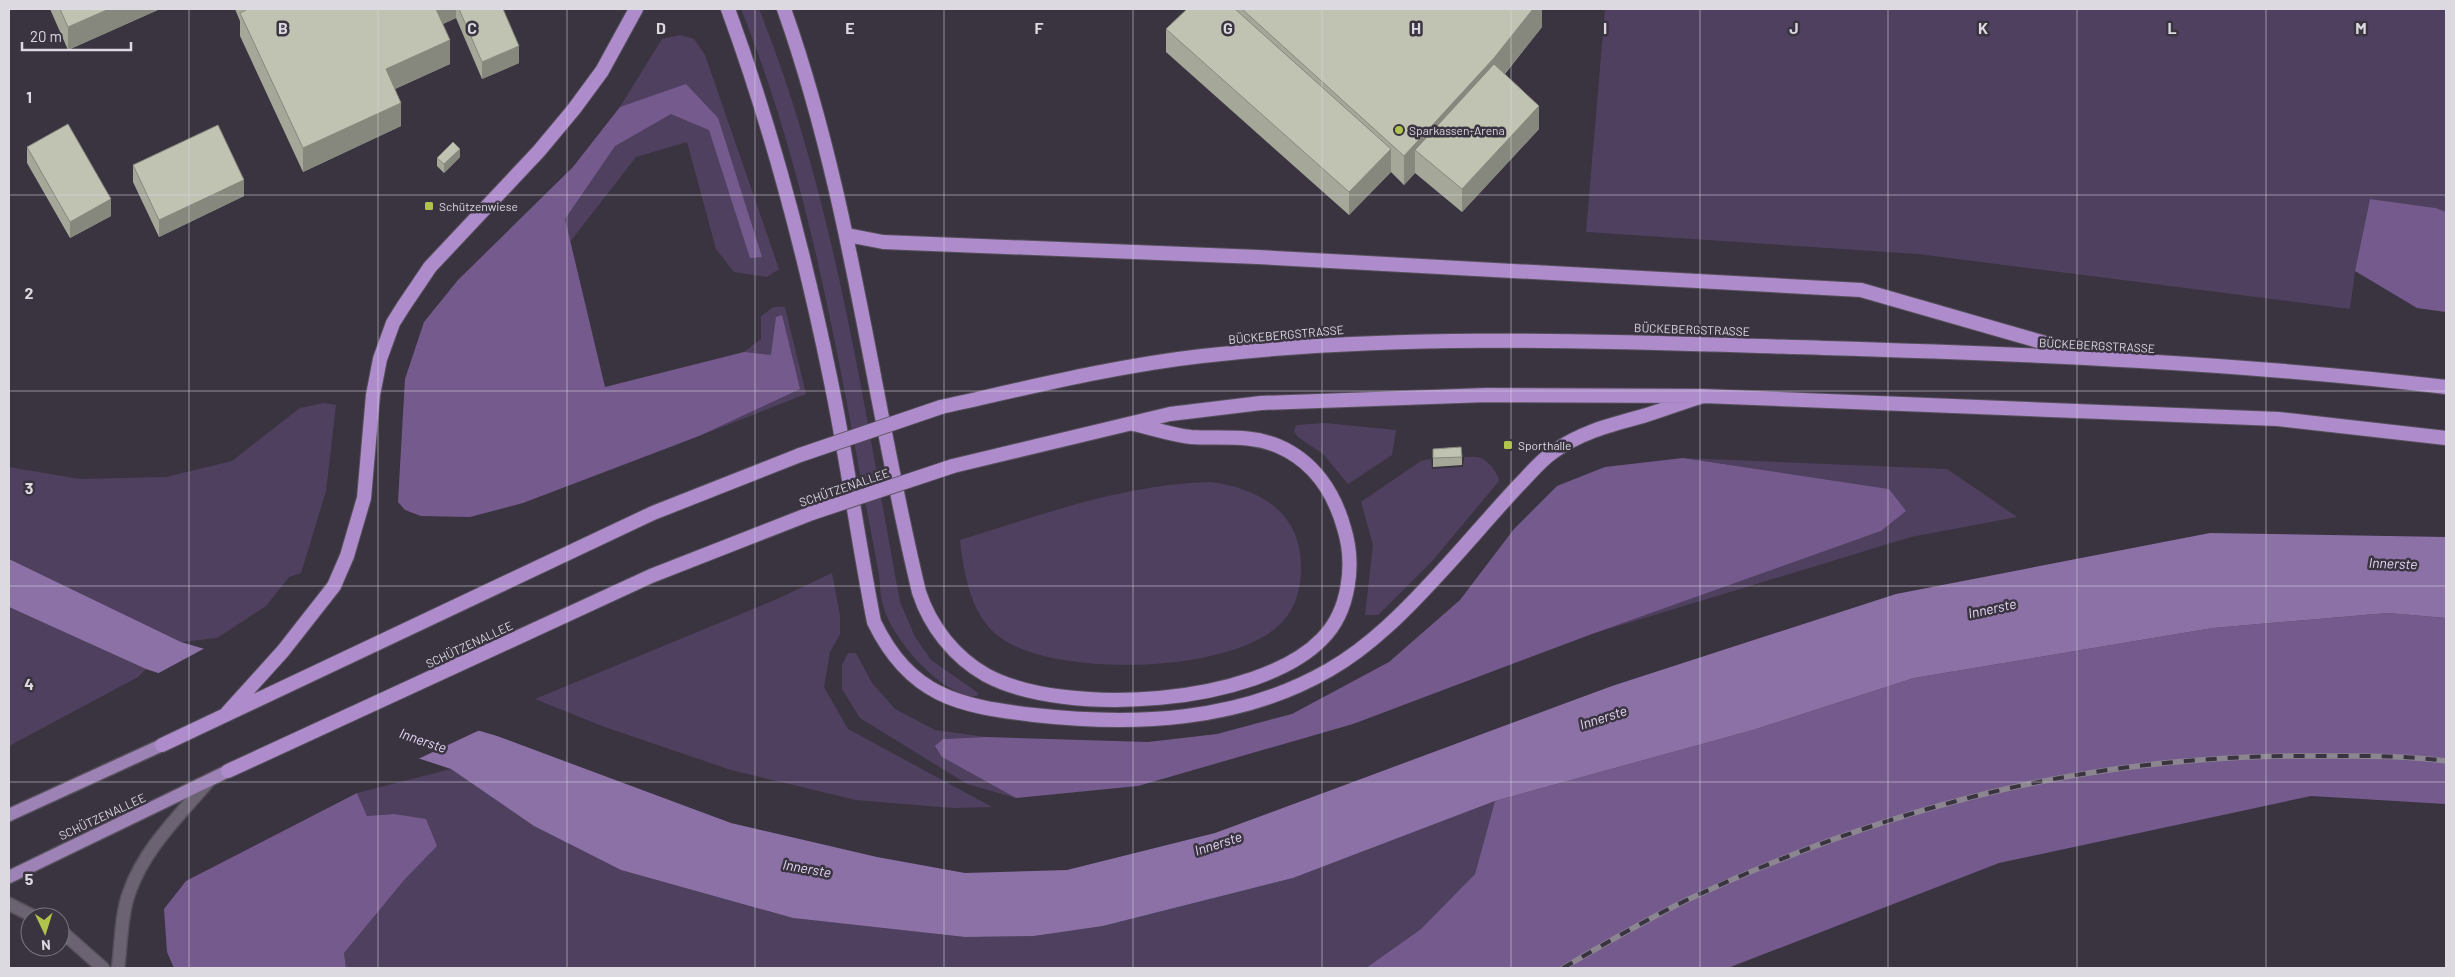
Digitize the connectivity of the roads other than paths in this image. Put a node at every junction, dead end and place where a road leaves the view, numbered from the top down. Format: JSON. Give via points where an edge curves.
{"nodes":[{"id":1,"x":728,"y":9,"type":"edge"},
{"id":2,"x":784,"y":9,"type":"edge"},
{"id":3,"x":633,"y":12,"type":"edge"},
{"id":4,"x":847,"y":235,"type":"junction"},
{"id":5,"x":2104,"y":360,"type":"junction"},
{"id":6,"x":2446,"y":387,"type":"edge"},
{"id":7,"x":1703,"y":396,"type":"junction"},
{"id":8,"x":1128,"y":423,"type":"junction"},
{"id":9,"x":2446,"y":438,"type":"edge"},
{"id":10,"x":227,"y":713,"type":"junction"},
{"id":11,"x":162,"y":745,"type":"joint"},
{"id":12,"x":228,"y":771,"type":"joint"},
{"id":13,"x":208,"y":782,"type":"junction"},
{"id":14,"x":9,"y":815,"type":"edge"},
{"id":15,"x":9,"y":877,"type":"edge"},
{"id":16,"x":70,"y":937,"type":"edge"},
{"id":17,"x":103,"y":968,"type":"edge"},
{"id":18,"x":118,"y":968,"type":"edge"}],
"edges":[{"from":1,"to":7,"type":"highway","via":[[776,150],[810,286],[874,622],[903,667],[946,698],[990,710],[1080,719],[1141,720],[1217,711],[1297,687],[1352,654],[1412,603],[1549,454],[1586,432]]},
{"from":2,"to":4,"type":"highway","via":[[802,60]]},
{"from":3,"to":10,"type":"highway","via":[[602,72],[574,109],[430,267],[393,323],[380,359],[373,395],[364,498],[347,556],[334,586],[283,651]]},
{"from":4,"to":5,"type":"highway","via":[[883,242],[1258,257],[1861,290]]},
{"from":4,"to":8,"type":"highway","via":[[919,592],[930,622],[967,661],[1003,682],[1042,694],[1136,698],[1188,694],[1249,680],[1287,664],[1322,638],[1340,611],[1350,569],[1350,554],[1335,502],[1319,476],[1290,452],[1263,441],[1245,437],[1190,437]]},
{"from":5,"to":6,"type":"highway","name":"BÜCKEBERGSTRASSE","via":[[2354,376]]},
{"from":5,"to":10,"type":"highway","name":"BÜCKEBERGSTRASSE","bridge":true,"via":[[1950,352],[1496,339],[1351,343],[1198,356],[1046,384],[941,407],[800,455],[653,514]]},
{"from":7,"to":8,"type":"highway","via":[[1487,395],[1279,402],[1170,414]]},
{"from":7,"to":9,"type":"highway","via":[[2278,419]]},
{"from":8,"to":12,"type":"highway","name":"SCHÜTZENALLEE","bridge":true,"via":[[953,466],[812,513],[651,576]]},
{"from":10,"to":11,"type":"highway"},
{"from":11,"to":14,"type":"main road"},
{"from":12,"to":13,"type":"main road","name":"SCHÜTZENALLEE"},
{"from":13,"to":15,"type":"main road","name":"SCHÜTZENALLEE"},
{"from":13,"to":18,"type":"street","via":[[148,853],[137,874],[128,895]]},
{"from":16,"to":17,"type":"street"}]}
